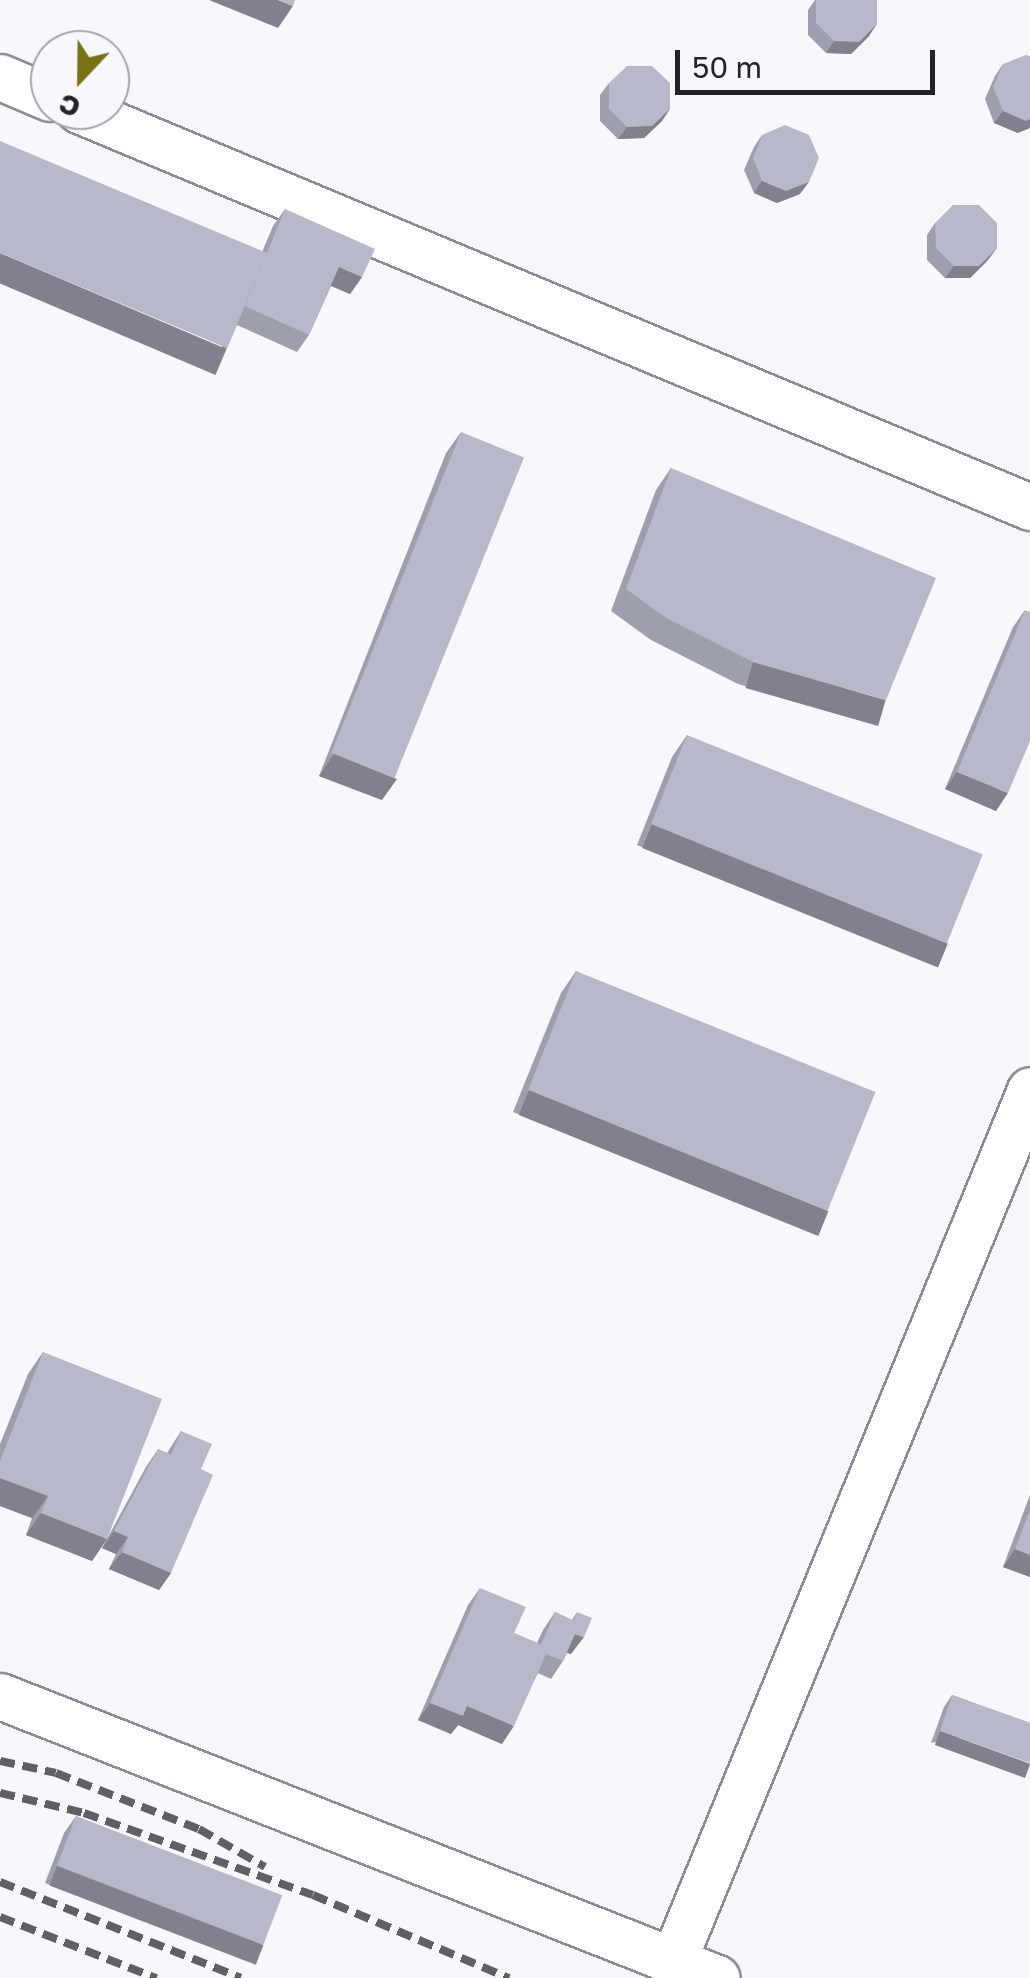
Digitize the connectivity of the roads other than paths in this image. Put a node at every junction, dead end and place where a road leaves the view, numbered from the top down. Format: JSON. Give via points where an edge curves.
{"nodes":[{"id":1,"x":0,"y":77,"type":"edge"},
{"id":2,"x":30,"y":90,"type":"edge"},
{"id":3,"x":127,"y":130,"type":"edge"},
{"id":4,"x":1030,"y":506,"type":"edge"},
{"id":5,"x":1030,"y":1090,"type":"edge"},
{"id":6,"x":0,"y":1696,"type":"edge"},
{"id":7,"x":673,"y":1961,"type":"junction"},
{"id":8,"x":717,"y":1978,"type":"edge"}],
"edges":[{"from":1,"to":2,"type":"lane"},
{"from":3,"to":4,"type":"lane"},
{"from":5,"to":7,"type":"lane"},
{"from":6,"to":7,"type":"lane"},
{"from":7,"to":8,"type":"lane"}]}
